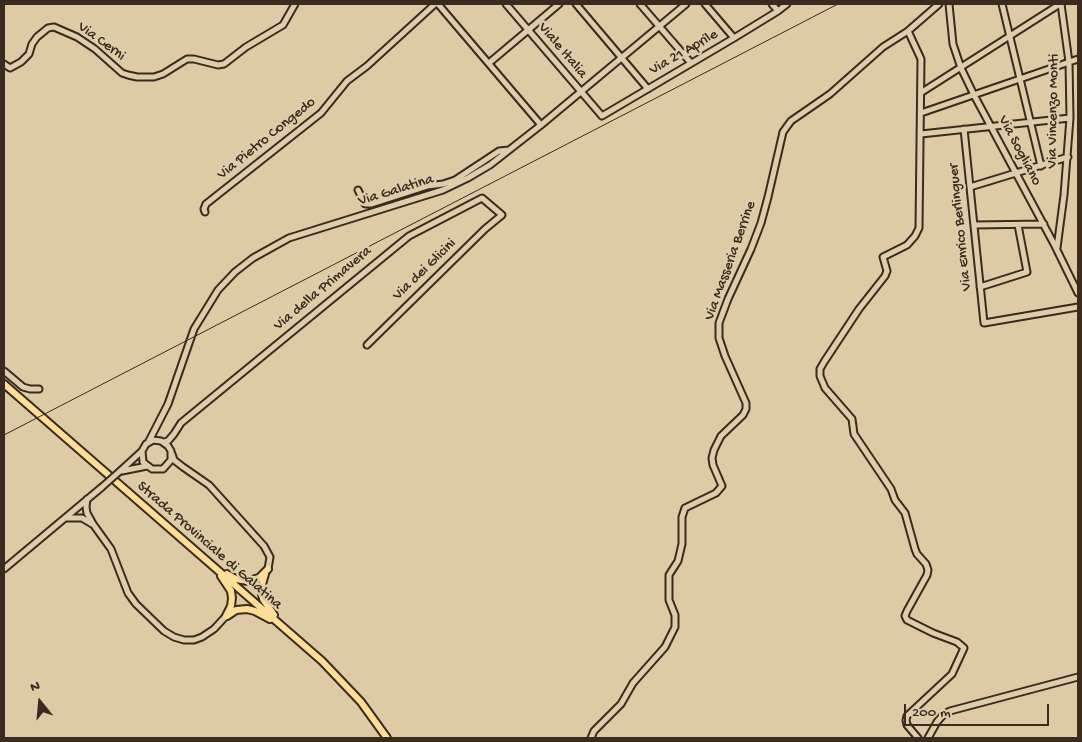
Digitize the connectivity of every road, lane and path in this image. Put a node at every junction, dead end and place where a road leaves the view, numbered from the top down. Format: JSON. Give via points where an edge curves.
{"nodes":[{"id":1,"x":295,"y":4,"type":"edge"},
{"id":2,"x":437,"y":4,"type":"edge"},
{"id":3,"x":506,"y":4,"type":"edge"},
{"id":4,"x":559,"y":4,"type":"edge"},
{"id":5,"x":576,"y":4,"type":"edge"},
{"id":6,"x":640,"y":4,"type":"edge"},
{"id":7,"x":686,"y":4,"type":"edge"},
{"id":8,"x":705,"y":4,"type":"edge"},
{"id":9,"x":772,"y":4,"type":"edge"},
{"id":10,"x":787,"y":4,"type":"edge"},
{"id":11,"x":939,"y":4,"type":"edge"},
{"id":12,"x":949,"y":4,"type":"edge"},
{"id":13,"x":1002,"y":4,"type":"edge"},
{"id":14,"x":1060,"y":4,"type":"edge"},
{"id":15,"x":778,"y":11,"type":"junction"},
{"id":16,"x":950,"y":18,"type":"junction"},
{"id":17,"x":659,"y":26,"type":"junction"},
{"id":18,"x":528,"y":30,"type":"junction"},
{"id":19,"x":908,"y":31,"type":"junction"},
{"id":20,"x":1009,"y":37,"type":"junction"},
{"id":21,"x":734,"y":38,"type":"junction"},
{"id":22,"x":621,"y":57,"type":"junction"},
{"id":23,"x":1078,"y":59,"type":"edge"},
{"id":24,"x":1070,"y":62,"type":"junction"},
{"id":25,"x":489,"y":63,"type":"junction"},
{"id":26,"x":691,"y":63,"type":"junction"},
{"id":27,"x":4,"y":64,"type":"edge"},
{"id":28,"x":961,"y":68,"type":"junction"},
{"id":29,"x":1020,"y":79,"type":"junction"},
{"id":30,"x":648,"y":88,"type":"junction"},
{"id":31,"x":580,"y":91,"type":"junction"},
{"id":32,"x":922,"y":92,"type":"junction"},
{"id":33,"x":974,"y":95,"type":"junction"},
{"id":34,"x":921,"y":113,"type":"junction"},
{"id":35,"x":602,"y":116,"type":"joint"},
{"id":36,"x":1070,"y":118,"type":"junction"},
{"id":37,"x":1030,"y":122,"type":"junction"},
{"id":38,"x":541,"y":125,"type":"junction"},
{"id":39,"x":992,"y":126,"type":"junction"},
{"id":40,"x":964,"y":129,"type":"junction"},
{"id":41,"x":921,"y":134,"type":"junction"},
{"id":42,"x":509,"y":150,"type":"junction"},
{"id":43,"x":1068,"y":157,"type":"junction"},
{"id":44,"x":1041,"y":166,"type":"junction"},
{"id":45,"x":1017,"y":173,"type":"junction"},
{"id":46,"x":970,"y":187,"type":"junction"},
{"id":47,"x":358,"y":190,"type":"dead end"},
{"id":48,"x":205,"y":212,"type":"dead end"},
{"id":49,"x":502,"y":215,"type":"joint"},
{"id":50,"x":1044,"y":224,"type":"junction"},
{"id":51,"x":974,"y":225,"type":"junction"},
{"id":52,"x":1018,"y":225,"type":"junction"},
{"id":53,"x":1057,"y":249,"type":"junction"},
{"id":54,"x":980,"y":287,"type":"junction"},
{"id":55,"x":1078,"y":292,"type":"edge"},
{"id":56,"x":1078,"y":307,"type":"edge"},
{"id":57,"x":367,"y":345,"type":"dead end"},
{"id":58,"x":4,"y":371,"type":"edge"},
{"id":59,"x":4,"y":384,"type":"edge"},
{"id":60,"x":39,"y":389,"type":"dead end"},
{"id":61,"x":159,"y":424,"type":"junction"},
{"id":62,"x":174,"y":434,"type":"junction"},
{"id":63,"x":161,"y":441,"type":"junction"},
{"id":64,"x":148,"y":442,"type":"junction"},
{"id":65,"x":142,"y":451,"type":"junction"},
{"id":66,"x":171,"y":452,"type":"junction"},
{"id":67,"x":147,"y":466,"type":"junction"},
{"id":68,"x":183,"y":467,"type":"junction"},
{"id":69,"x":165,"y":468,"type":"junction"},
{"id":70,"x":119,"y":472,"type":"junction"},
{"id":71,"x":87,"y":499,"type":"junction"},
{"id":72,"x":77,"y":508,"type":"junction"},
{"id":73,"x":87,"y":513,"type":"junction"},
{"id":74,"x":65,"y":518,"type":"junction"},
{"id":75,"x":82,"y":518,"type":"junction"},
{"id":76,"x":93,"y":524,"type":"junction"},
{"id":77,"x":210,"y":563,"type":"junction"},
{"id":78,"x":4,"y":569,"type":"edge"},
{"id":79,"x":268,"y":569,"type":"junction"},
{"id":80,"x":226,"y":616,"type":"junction"},
{"id":81,"x":280,"y":624,"type":"junction"},
{"id":82,"x":1078,"y":677,"type":"edge"},
{"id":83,"x":387,"y":738,"type":"edge"},
{"id":84,"x":591,"y":738,"type":"edge"},
{"id":85,"x":918,"y":738,"type":"edge"},
{"id":86,"x":928,"y":738,"type":"edge"}],
"edges":[{"from":1,"to":27,"type":"street","name":"Via Cerni","via":[[283,25],[224,64],[187,59],[163,74],[137,77],[122,73],[95,49],[54,27],[37,37],[21,62],[10,68]]},
{"from":2,"to":25,"type":"street"},
{"from":2,"to":48,"type":"street","name":"Via Pietro Congedo","via":[[347,81],[321,113],[206,204]]},
{"from":3,"to":18,"type":"street","name":"Viale Italia"},
{"from":4,"to":18,"type":"street"},
{"from":5,"to":22,"type":"street"},
{"from":6,"to":17,"type":"street"},
{"from":7,"to":17,"type":"street","name":"Via Galatina"},
{"from":8,"to":21,"type":"street"},
{"from":9,"to":15,"type":"street"},
{"from":10,"to":15,"type":"street","name":"Via 21 Aprile"},
{"from":11,"to":16,"type":"street"},
{"from":11,"to":19,"type":"street","name":"Via Masseria Berrine"},
{"from":12,"to":16,"type":"street","name":"Via Sogliano"},
{"from":13,"to":20,"type":"street"},
{"from":14,"to":20,"type":"street"},
{"from":14,"to":24,"type":"street","name":"Via Vincenzo Monti"},
{"from":15,"to":21,"type":"street","name":"Via 21 Aprile"},
{"from":16,"to":28,"type":"street","name":"Via Sogliano","via":[[952,44]]},
{"from":17,"to":22,"type":"street","name":"Via Galatina"},
{"from":17,"to":26,"type":"street"},
{"from":18,"to":25,"type":"street"},
{"from":18,"to":31,"type":"street","name":"Viale Italia"},
{"from":19,"to":32,"type":"street","via":[[921,59]]},
{"from":19,"to":84,"type":"street","name":"Via Masseria Berrine","via":[[791,121],[783,132],[760,223],[719,323],[719,338],[725,356],[746,403],[742,415],[721,436],[714,450],[713,465],[722,486],[685,508],[678,562],[669,575],[669,600],[675,615],[675,627],[665,647]]},
{"from":20,"to":28,"type":"street"},
{"from":20,"to":29,"type":"street"},
{"from":21,"to":26,"type":"street","name":"Via 21 Aprile"},
{"from":22,"to":30,"type":"street"},
{"from":22,"to":31,"type":"street","name":"Via Galatina"},
{"from":23,"to":24,"type":"street"},
{"from":24,"to":29,"type":"street"},
{"from":24,"to":36,"type":"street","name":"Via Vincenzo Monti"},
{"from":25,"to":38,"type":"street"},
{"from":26,"to":30,"type":"street","name":"Via 21 Aprile"},
{"from":28,"to":32,"type":"street"},
{"from":28,"to":33,"type":"street","name":"Via Sogliano"},
{"from":29,"to":33,"type":"street"},
{"from":29,"to":37,"type":"street"},
{"from":30,"to":35,"type":"street","name":"Via 21 Aprile"},
{"from":31,"to":35,"type":"street","name":"Viale Italia"},
{"from":31,"to":38,"type":"street","name":"Via Galatina"},
{"from":32,"to":34,"type":"street"},
{"from":33,"to":34,"type":"street"},
{"from":33,"to":39,"type":"street","name":"Via Sogliano"},
{"from":34,"to":41,"type":"street"},
{"from":36,"to":37,"type":"street"},
{"from":36,"to":43,"type":"street","name":"Via Vincenzo Monti"},
{"from":37,"to":39,"type":"street"},
{"from":37,"to":44,"type":"street"},
{"from":38,"to":42,"type":"street","name":"Via Galatina"},
{"from":39,"to":40,"type":"street"},
{"from":39,"to":45,"type":"street","name":"Via Sogliano"},
{"from":40,"to":41,"type":"street"},
{"from":40,"to":46,"type":"street","name":"Via Enrico Berlinguer"},
{"from":41,"to":85,"type":"street","via":[[919,228],[907,245],[883,256],[886,276],[859,308],[820,368],[822,382],[852,419],[854,434],[892,488],[895,500],[905,513],[915,549],[926,564],[927,575],[905,616],[907,620],[964,648],[952,674],[907,716],[907,725]]},
{"from":42,"to":47,"type":"street","via":[[498,151],[454,180],[371,204],[365,204]]},
{"from":42,"to":61,"type":"street","name":"Via Galatina","via":[[490,165],[443,190],[289,238],[252,258],[218,290],[194,329]]},
{"from":43,"to":44,"type":"street"},
{"from":43,"to":53,"type":"street","name":"Via Vincenzo Monti"},
{"from":44,"to":45,"type":"street"},
{"from":45,"to":46,"type":"street"},
{"from":45,"to":50,"type":"street","name":"Via Sogliano"},
{"from":46,"to":51,"type":"street","name":"Via Enrico Berlinguer"},
{"from":49,"to":57,"type":"street","name":"Via dei Glicini"},
{"from":49,"to":62,"type":"street","name":"Via della Primavera","via":[[482,198],[409,236],[181,423]]},
{"from":50,"to":52,"type":"street"},
{"from":50,"to":53,"type":"street","name":"Via Sogliano"},
{"from":51,"to":52,"type":"street"},
{"from":51,"to":54,"type":"street","name":"Via Enrico Berlinguer"},
{"from":52,"to":54,"type":"street","via":[[1027,272]]},
{"from":53,"to":55,"type":"street","name":"Via Sogliano"},
{"from":54,"to":56,"type":"street","name":"Via Enrico Berlinguer","via":[[984,323]]},
{"from":58,"to":60,"type":"street","via":[[23,387]]},
{"from":59,"to":77,"type":"main road","name":"Strada Provinciale di Galatina"},
{"from":61,"to":63,"type":"street","name":"Via Galatina"},
{"from":61,"to":64,"type":"street","name":"Via Galatina"},
{"from":62,"to":63,"type":"street","name":"Via della Primavera"},
{"from":62,"to":66,"type":"street"},
{"from":63,"to":64,"type":"street","name":"Via della Primavera"},
{"from":63,"to":66,"type":"street"},
{"from":64,"to":65,"type":"street"},
{"from":65,"to":67,"type":"street","via":[[142,459]]},
{"from":65,"to":70,"type":"street"},
{"from":66,"to":68,"type":"street","via":[[174,460]]},
{"from":66,"to":69,"type":"street","via":[[171,460]]},
{"from":67,"to":69,"type":"street","via":[[154,470]]},
{"from":67,"to":70,"type":"street"},
{"from":68,"to":69,"type":"street"},
{"from":68,"to":79,"type":"street","via":[[209,485],[264,546],[270,557]]},
{"from":70,"to":71,"type":"street","bridge":true},
{"from":71,"to":72,"type":"street"},
{"from":71,"to":73,"type":"street"},
{"from":72,"to":73,"type":"street"},
{"from":72,"to":74,"type":"street"},
{"from":72,"to":75,"type":"street"},
{"from":73,"to":76,"type":"street"},
{"from":74,"to":75,"type":"street"},
{"from":74,"to":78,"type":"street"},
{"from":75,"to":76,"type":"street"},
{"from":76,"to":80,"type":"street","via":[[111,549],[128,593],[164,631],[174,637],[194,640],[214,629]]},
{"from":77,"to":79,"type":"main road","via":[[236,579],[248,582],[259,578]]},
{"from":77,"to":80,"type":"main road","via":[[230,591],[231,606]]},
{"from":77,"to":81,"type":"main road","name":"Strada Provinciale di Galatina"},
{"from":79,"to":81,"type":"main road","via":[[261,588],[263,599]]},
{"from":80,"to":81,"type":"main road","via":[[236,610],[247,609]]},
{"from":81,"to":83,"type":"main road","name":"Strada Provinciale di Galatina","via":[[361,702]]},
{"from":82,"to":86,"type":"street","via":[[950,710],[942,715]]}]}
